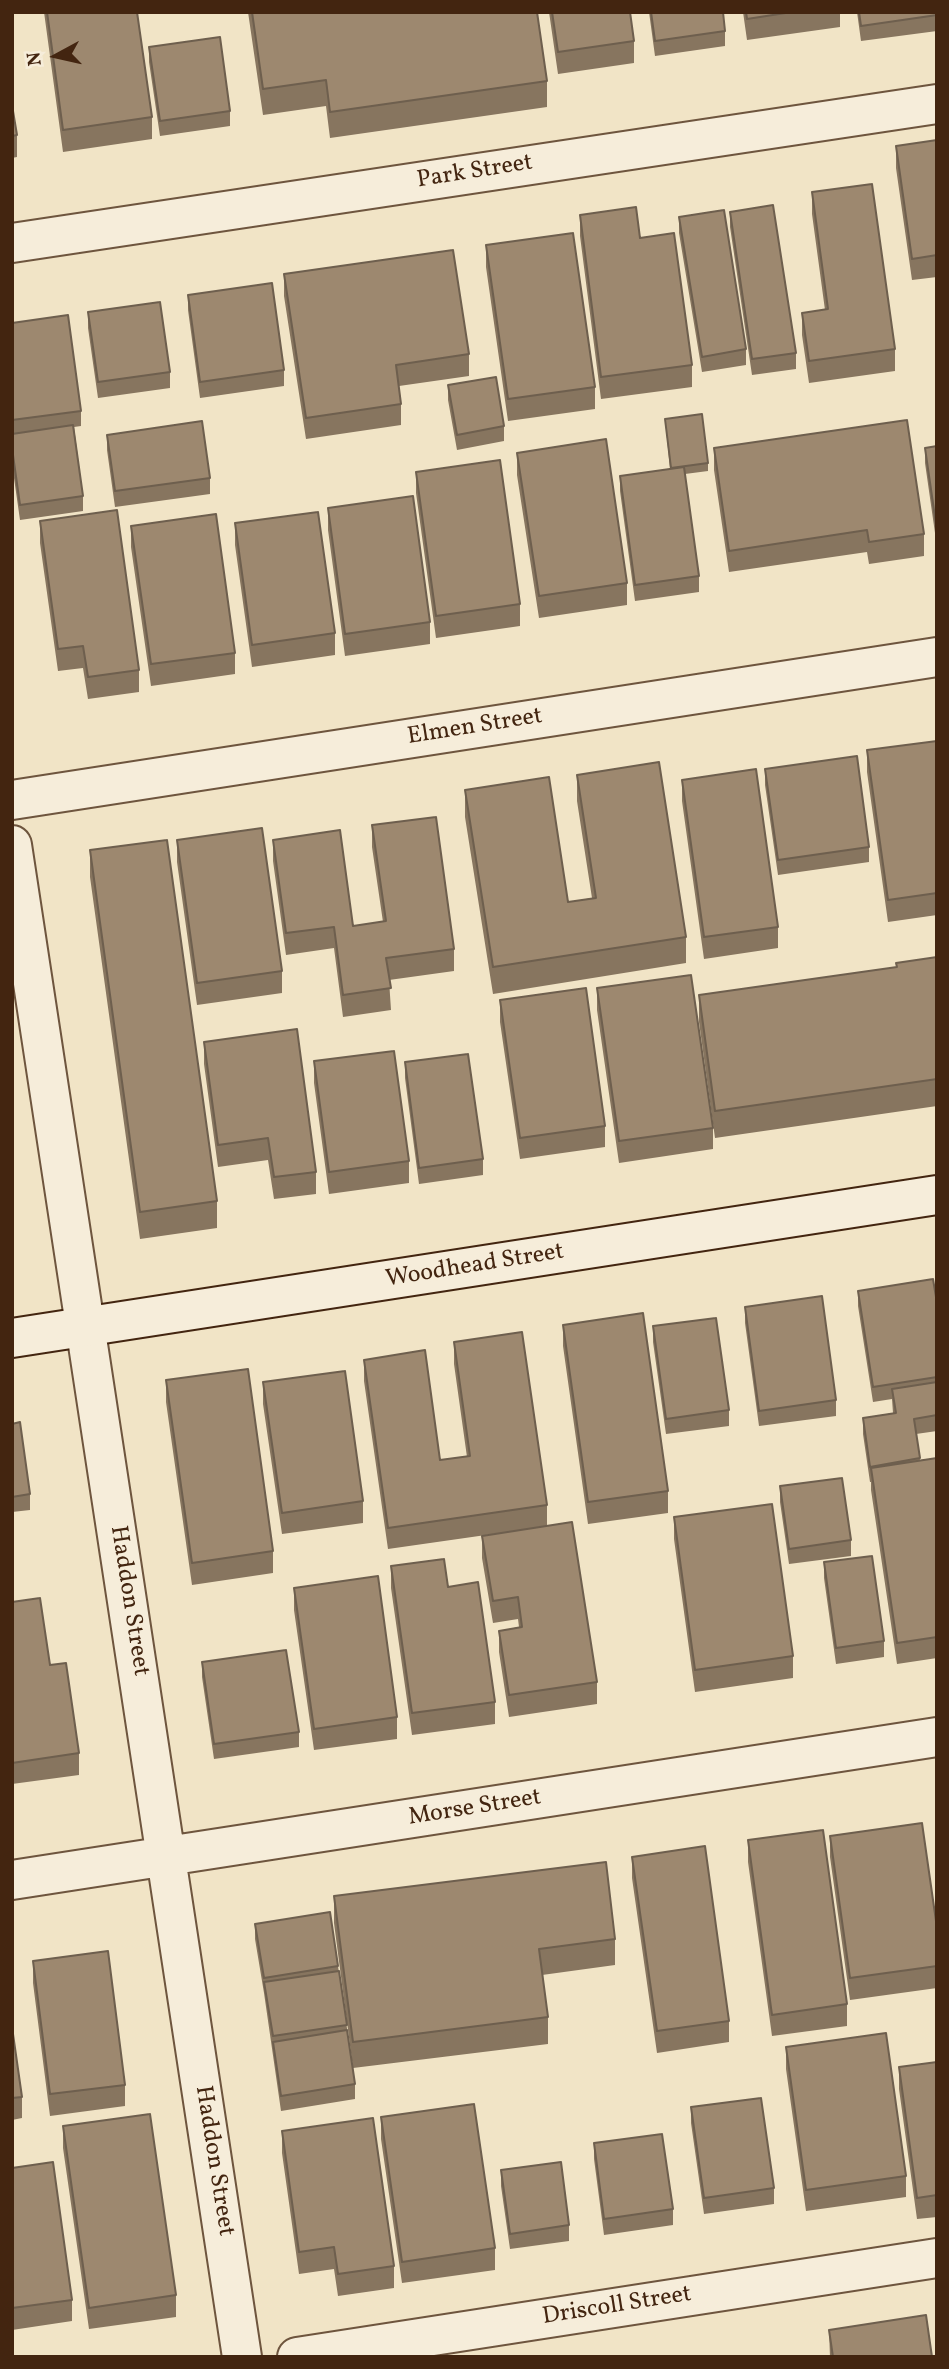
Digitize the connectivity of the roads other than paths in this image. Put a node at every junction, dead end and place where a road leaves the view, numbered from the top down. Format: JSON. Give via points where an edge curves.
{"nodes":[{"id":1,"x":937,"y":104,"type":"edge"},
{"id":2,"x":12,"y":243,"type":"edge"},
{"id":3,"x":937,"y":656,"type":"edge"},
{"id":4,"x":12,"y":800,"type":"edge"},
{"id":5,"x":12,"y":845,"type":"edge"},
{"id":6,"x":937,"y":1195,"type":"edge"},
{"id":7,"x":86,"y":1327,"type":"junction"},
{"id":8,"x":12,"y":1338,"type":"edge"},
{"id":9,"x":937,"y":1737,"type":"edge"},
{"id":10,"x":166,"y":1856,"type":"junction"},
{"id":11,"x":12,"y":1880,"type":"edge"},
{"id":12,"x":937,"y":2258,"type":"edge"},
{"id":13,"x":242,"y":2357,"type":"edge"},
{"id":14,"x":296,"y":2357,"type":"edge"}],
"edges":[{"from":1,"to":2,"type":"street","name":"Park Street"},
{"from":3,"to":4,"type":"street","name":"Elmen Street"},
{"from":5,"to":7,"type":"street","name":"Haddon Street"},
{"from":6,"to":7,"type":"street","name":"Woodhead Street"},
{"from":7,"to":8,"type":"street","name":"Woodhead Street"},
{"from":7,"to":10,"type":"street","name":"Haddon Street"},
{"from":9,"to":10,"type":"street","name":"Morse Street"},
{"from":10,"to":11,"type":"street","name":"Morse Street"},
{"from":10,"to":13,"type":"street","name":"Haddon Street"},
{"from":12,"to":14,"type":"street","name":"Driscoll Street"}]}
